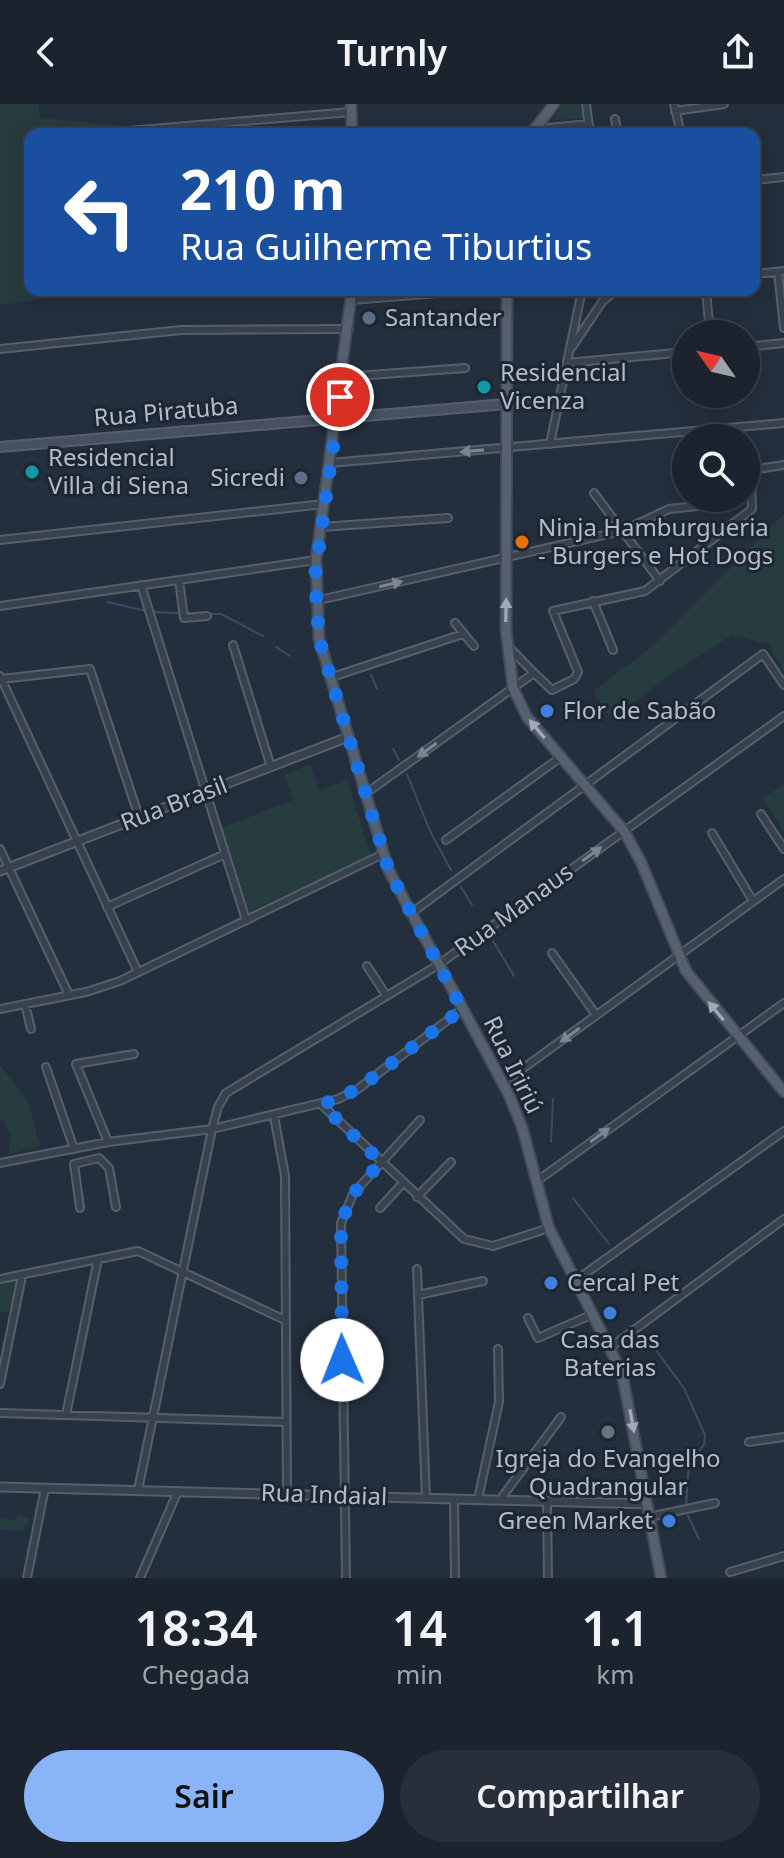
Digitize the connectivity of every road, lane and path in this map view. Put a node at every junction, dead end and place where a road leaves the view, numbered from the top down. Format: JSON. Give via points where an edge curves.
{"nodes":[{"id":1,"x":554,"y":104,"type":"edge"},
{"id":2,"x":586,"y":104,"type":"edge"},
{"id":3,"x":724,"y":104,"type":"edge"},
{"id":4,"x":674,"y":107,"type":"edge"},
{"id":5,"x":351,"y":108,"type":"edge"},
{"id":6,"x":615,"y":119,"type":"dead end"},
{"id":7,"x":589,"y":124,"type":"junction"},
{"id":8,"x":157,"y":128,"type":"edge"},
{"id":9,"x":352,"y":128,"type":"edge"},
{"id":10,"x":535,"y":128,"type":"edge"},
{"id":11,"x":557,"y":128,"type":"edge"},
{"id":12,"x":589,"y":128,"type":"edge"},
{"id":13,"x":617,"y":128,"type":"edge"},
{"id":14,"x":679,"y":128,"type":"edge"},
{"id":15,"x":784,"y":177,"type":"edge"},
{"id":16,"x":760,"y":179,"type":"edge"},
{"id":17,"x":781,"y":271,"type":"edge"},
{"id":18,"x":760,"y":273,"type":"edge"},
{"id":19,"x":352,"y":296,"type":"edge"},
{"id":20,"x":507,"y":296,"type":"edge"},
{"id":21,"x":581,"y":296,"type":"edge"},
{"id":22,"x":609,"y":296,"type":"edge"},
{"id":23,"x":707,"y":296,"type":"edge"},
{"id":24,"x":709,"y":320,"type":"edge"},
{"id":25,"x":784,"y":328,"type":"edge"},
{"id":26,"x":349,"y":329,"type":"junction"},
{"id":27,"x":784,"y":343,"type":"edge"},
{"id":28,"x":760,"y":346,"type":"edge"},
{"id":29,"x":0,"y":349,"type":"edge"},
{"id":30,"x":570,"y":350,"type":"junction"},
{"id":31,"x":672,"y":353,"type":"edge"},
{"id":32,"x":567,"y":363,"type":"junction"},
{"id":33,"x":465,"y":368,"type":"dead end"},
{"id":34,"x":343,"y":377,"type":"junction"},
{"id":35,"x":559,"y":400,"type":"junction"},
{"id":36,"x":506,"y":404,"type":"junction"},
{"id":37,"x":337,"y":417,"type":"junction"},
{"id":38,"x":784,"y":423,"type":"edge"},
{"id":39,"x":550,"y":444,"type":"junction"},
{"id":40,"x":0,"y":447,"type":"edge"},
{"id":41,"x":507,"y":448,"type":"junction"},
{"id":42,"x":330,"y":463,"type":"junction"},
{"id":43,"x":784,"y":465,"type":"edge"},
{"id":44,"x":594,"y":493,"type":"dead end"},
{"id":45,"x":324,"y":504,"type":"junction"},
{"id":46,"x":672,"y":509,"type":"edge"},
{"id":47,"x":448,"y":518,"type":"dead end"},
{"id":48,"x":321,"y":527,"type":"junction"},
{"id":49,"x":622,"y":531,"type":"junction"},
{"id":50,"x":0,"y":540,"type":"edge"},
{"id":51,"x":508,"y":557,"type":"junction"},
{"id":52,"x":316,"y":560,"type":"junction"},
{"id":53,"x":179,"y":580,"type":"junction"},
{"id":54,"x":660,"y":581,"type":"junction"},
{"id":55,"x":141,"y":585,"type":"junction"},
{"id":56,"x":315,"y":601,"type":"junction"},
{"id":57,"x":593,"y":601,"type":"junction"},
{"id":58,"x":0,"y":606,"type":"edge"},
{"id":59,"x":207,"y":616,"type":"dead end"},
{"id":60,"x":455,"y":623,"type":"dead end"},
{"id":61,"x":463,"y":634,"type":"junction"},
{"id":62,"x":233,"y":645,"type":"dead end"},
{"id":63,"x":474,"y":646,"type":"dead end"},
{"id":64,"x":508,"y":646,"type":"junction"},
{"id":65,"x":613,"y":650,"type":"dead end"},
{"id":66,"x":534,"y":673,"type":"junction"},
{"id":67,"x":1,"y":677,"type":"edge"},
{"id":68,"x":329,"y":678,"type":"junction"},
{"id":69,"x":784,"y":685,"type":"edge"},
{"id":70,"x":513,"y":688,"type":"junction"},
{"id":71,"x":784,"y":716,"type":"edge"},
{"id":72,"x":348,"y":737,"type":"junction"},
{"id":73,"x":561,"y":757,"type":"junction"},
{"id":74,"x":271,"y":767,"type":"junction"},
{"id":75,"x":585,"y":785,"type":"junction"},
{"id":76,"x":205,"y":792,"type":"junction"},
{"id":77,"x":365,"y":794,"type":"junction"},
{"id":78,"x":761,"y":814,"type":"dead end"},
{"id":79,"x":139,"y":817,"type":"junction"},
{"id":80,"x":624,"y":831,"type":"junction"},
{"id":81,"x":712,"y":833,"type":"dead end"},
{"id":82,"x":446,"y":840,"type":"dead end"},
{"id":83,"x":77,"y":841,"type":"junction"},
{"id":84,"x":0,"y":849,"type":"edge"},
{"id":85,"x":784,"y":849,"type":"edge"},
{"id":86,"x":225,"y":854,"type":"junction"},
{"id":87,"x":383,"y":854,"type":"junction"},
{"id":88,"x":9,"y":868,"type":"junction"},
{"id":89,"x":0,"y":871,"type":"edge"},
{"id":90,"x":784,"y":879,"type":"edge"},
{"id":91,"x":753,"y":901,"type":"junction"},
{"id":92,"x":107,"y":907,"type":"junction"},
{"id":93,"x":410,"y":914,"type":"junction"},
{"id":94,"x":246,"y":920,"type":"junction"},
{"id":95,"x":552,"y":953,"type":"dead end"},
{"id":96,"x":678,"y":956,"type":"junction"},
{"id":97,"x":438,"y":965,"type":"junction"},
{"id":98,"x":367,"y":966,"type":"dead end"},
{"id":99,"x":138,"y":972,"type":"junction"},
{"id":100,"x":69,"y":995,"type":"junction"},
{"id":101,"x":386,"y":995,"type":"junction"},
{"id":102,"x":25,"y":1004,"type":"junction"},
{"id":103,"x":784,"y":1004,"type":"edge"},
{"id":104,"x":0,"y":1009,"type":"edge"},
{"id":105,"x":462,"y":1009,"type":"junction"},
{"id":106,"x":596,"y":1015,"type":"junction"},
{"id":107,"x":31,"y":1029,"type":"dead end"},
{"id":108,"x":737,"y":1037,"type":"junction"},
{"id":109,"x":134,"y":1054,"type":"dead end"},
{"id":110,"x":46,"y":1067,"type":"dead end"},
{"id":111,"x":503,"y":1083,"type":"junction"},
{"id":112,"x":784,"y":1092,"type":"edge"},
{"id":113,"x":322,"y":1105,"type":"junction"},
{"id":114,"x":274,"y":1116,"type":"junction"},
{"id":115,"x":420,"y":1120,"type":"dead end"},
{"id":116,"x":212,"y":1129,"type":"junction"},
{"id":117,"x":784,"y":1131,"type":"edge"},
{"id":118,"x":108,"y":1142,"type":"junction"},
{"id":119,"x":91,"y":1145,"type":"junction"},
{"id":120,"x":74,"y":1149,"type":"junction"},
{"id":121,"x":94,"y":1159,"type":"junction"},
{"id":122,"x":381,"y":1162,"type":"junction"},
{"id":123,"x":451,"y":1162,"type":"dead end"},
{"id":124,"x":0,"y":1163,"type":"edge"},
{"id":125,"x":537,"y":1181,"type":"junction"},
{"id":126,"x":403,"y":1183,"type":"junction"},
{"id":127,"x":417,"y":1197,"type":"junction"},
{"id":128,"x":116,"y":1207,"type":"dead end"},
{"id":129,"x":80,"y":1208,"type":"dead end"},
{"id":130,"x":380,"y":1208,"type":"dead end"},
{"id":131,"x":784,"y":1219,"type":"edge"},
{"id":132,"x":549,"y":1228,"type":"junction"},
{"id":133,"x":98,"y":1259,"type":"junction"},
{"id":134,"x":417,"y":1269,"type":"dead end"},
{"id":135,"x":184,"y":1273,"type":"junction"},
{"id":136,"x":22,"y":1276,"type":"junction"},
{"id":137,"x":0,"y":1279,"type":"edge"},
{"id":138,"x":483,"y":1281,"type":"dead end"},
{"id":139,"x":575,"y":1281,"type":"junction"},
{"id":140,"x":418,"y":1295,"type":"junction"},
{"id":141,"x":593,"y":1314,"type":"junction"},
{"id":142,"x":528,"y":1318,"type":"dead end"},
{"id":143,"x":285,"y":1320,"type":"junction"},
{"id":144,"x":611,"y":1347,"type":"junction"},
{"id":145,"x":498,"y":1349,"type":"dead end"},
{"id":146,"x":0,"y":1384,"type":"edge"},
{"id":147,"x":0,"y":1413,"type":"edge"},
{"id":148,"x":66,"y":1415,"type":"junction"},
{"id":149,"x":561,"y":1417,"type":"dead end"},
{"id":150,"x":153,"y":1418,"type":"junction"},
{"id":151,"x":286,"y":1422,"type":"junction"},
{"id":152,"x":784,"y":1437,"type":"edge"},
{"id":153,"x":749,"y":1442,"type":"dead end"},
{"id":154,"x":0,"y":1487,"type":"edge"},
{"id":155,"x":45,"y":1488,"type":"junction"},
{"id":156,"x":138,"y":1490,"type":"junction"},
{"id":157,"x":178,"y":1491,"type":"junction"},
{"id":158,"x":287,"y":1494,"type":"junction"},
{"id":159,"x":345,"y":1496,"type":"junction"},
{"id":160,"x":426,"y":1498,"type":"junction"},
{"id":161,"x":454,"y":1499,"type":"junction"},
{"id":162,"x":478,"y":1499,"type":"junction"},
{"id":163,"x":500,"y":1500,"type":"junction"},
{"id":164,"x":547,"y":1501,"type":"junction"},
{"id":165,"x":715,"y":1503,"type":"dead end"},
{"id":166,"x":647,"y":1504,"type":"junction"},
{"id":167,"x":649,"y":1517,"type":"junction"},
{"id":168,"x":784,"y":1556,"type":"edge"},
{"id":169,"x":730,"y":1572,"type":"dead end"},
{"id":170,"x":27,"y":1578,"type":"edge"},
{"id":171,"x":140,"y":1578,"type":"edge"},
{"id":172,"x":346,"y":1578,"type":"edge"},
{"id":173,"x":455,"y":1578,"type":"edge"},
{"id":174,"x":548,"y":1578,"type":"edge"},
{"id":175,"x":661,"y":1578,"type":"edge"}],
"edges":[{"from":1,"to":10,"type":"main road"},
{"from":2,"to":7,"type":"street"},
{"from":3,"to":4,"type":"street"},
{"from":4,"to":14,"type":"street"},
{"from":5,"to":8,"type":"street"},
{"from":5,"to":9,"type":"main road"},
{"from":6,"to":13,"type":"street"},
{"from":7,"to":11,"type":"street"},
{"from":7,"to":12,"type":"street"},
{"from":15,"to":16,"type":"street"},
{"from":17,"to":18,"type":"street"},
{"from":17,"to":25,"type":"street"},
{"from":19,"to":26,"type":"main road","name":"Rua Iririú"},
{"from":20,"to":36,"type":"main road"},
{"from":21,"to":30,"type":"street"},
{"from":22,"to":30,"type":"street"},
{"from":23,"to":24,"type":"street"},
{"from":26,"to":29,"type":"street","via":[[181,330]]},
{"from":26,"to":34,"type":"main road","name":"Rua Iririú"},
{"from":27,"to":28,"type":"street"},
{"from":30,"to":32,"type":"street"},
{"from":31,"to":32,"type":"street"},
{"from":32,"to":35,"type":"street"},
{"from":33,"to":34,"type":"street"},
{"from":34,"to":37,"type":"main road","name":"Rua Iririú"},
{"from":35,"to":36,"type":"street"},
{"from":35,"to":39,"type":"street"},
{"from":36,"to":37,"type":"main road","name":"Rua Piratuba"},
{"from":36,"to":41,"type":"main road"},
{"from":37,"to":40,"type":"main road","name":"Rua Piratuba"},
{"from":37,"to":42,"type":"main road","name":"Rua Iririú"},
{"from":38,"to":39,"type":"street"},
{"from":39,"to":41,"type":"street"},
{"from":41,"to":42,"type":"street","one_way":true},
{"from":41,"to":51,"type":"main road"},
{"from":42,"to":45,"type":"main road","name":"Rua Iririú"},
{"from":43,"to":54,"type":"street","via":[[751,470],[752,509]]},
{"from":44,"to":49,"type":"street"},
{"from":45,"to":48,"type":"main road","name":"Rua Iririú"},
{"from":45,"to":50,"type":"street"},
{"from":46,"to":49,"type":"street"},
{"from":47,"to":48,"type":"street"},
{"from":48,"to":52,"type":"main road","name":"Rua Iririú"},
{"from":49,"to":51,"type":"street"},
{"from":49,"to":54,"type":"street"},
{"from":56,"to":51,"type":"street","one_way":true},
{"from":64,"to":51,"type":"main road","one_way":true},
{"from":52,"to":53,"type":"street"},
{"from":52,"to":56,"type":"main road","name":"Rua Iririú"},
{"from":53,"to":55,"type":"street"},
{"from":53,"to":59,"type":"street","via":[[184,618]]},
{"from":54,"to":57,"type":"street","via":[[637,593]]},
{"from":55,"to":58,"type":"street"},
{"from":55,"to":76,"type":"street"},
{"from":56,"to":68,"type":"main road","name":"Rua Iririú"},
{"from":57,"to":65,"type":"street"},
{"from":57,"to":66,"type":"street","via":[[553,611],[578,676],[552,690]]},
{"from":60,"to":61,"type":"street"},
{"from":61,"to":63,"type":"street"},
{"from":61,"to":68,"type":"street"},
{"from":62,"to":74,"type":"street"},
{"from":64,"to":66,"type":"street"},
{"from":64,"to":70,"type":"main road"},
{"from":66,"to":70,"type":"street"},
{"from":67,"to":79,"type":"street","via":[[90,669]]},
{"from":67,"to":83,"type":"street"},
{"from":68,"to":72,"type":"main road","name":"Rua Iririú"},
{"from":69,"to":75,"type":"street","via":[[763,654]]},
{"from":73,"to":70,"type":"main road","one_way":true,"via":[[522,711]]},
{"from":70,"to":77,"type":"street","one_way":true},
{"from":71,"to":80,"type":"street","name":"Rua Manaus"},
{"from":72,"to":74,"type":"street","name":"Rua Brasil"},
{"from":72,"to":77,"type":"main road","name":"Rua Iririú"},
{"from":73,"to":75,"type":"main road"},
{"from":73,"to":82,"type":"street"},
{"from":74,"to":76,"type":"street","name":"Rua Brasil"},
{"from":75,"to":80,"type":"main road"},
{"from":75,"to":93,"type":"street"},
{"from":76,"to":79,"type":"street","name":"Rua Brasil"},
{"from":76,"to":86,"type":"street"},
{"from":77,"to":87,"type":"main road","name":"Rua Iririú"},
{"from":78,"to":85,"type":"street"},
{"from":79,"to":83,"type":"street","name":"Rua Brasil"},
{"from":80,"to":96,"type":"main road"},
{"from":97,"to":80,"type":"street","name":"Rua Manaus","one_way":true},
{"from":81,"to":91,"type":"street"},
{"from":83,"to":88,"type":"street","name":"Rua Brasil"},
{"from":83,"to":92,"type":"street"},
{"from":84,"to":88,"type":"street"},
{"from":86,"to":92,"type":"street"},
{"from":86,"to":94,"type":"street"},
{"from":87,"to":93,"type":"main road","name":"Rua Iririú"},
{"from":87,"to":94,"type":"street"},
{"from":88,"to":89,"type":"street","name":"Rua Brasil"},
{"from":88,"to":100,"type":"street"},
{"from":90,"to":91,"type":"street"},
{"from":91,"to":96,"type":"street"},
{"from":92,"to":99,"type":"street"},
{"from":93,"to":97,"type":"main road","name":"Rua Iririú"},
{"from":94,"to":99,"type":"street"},
{"from":95,"to":106,"type":"street"},
{"from":96,"to":106,"type":"street"},
{"from":108,"to":96,"type":"main road","one_way":true},
{"from":97,"to":101,"type":"street","name":"Rua Manaus"},
{"from":97,"to":105,"type":"main road","name":"Rua Iririú"},
{"from":98,"to":101,"type":"street"},
{"from":99,"to":100,"type":"street"},
{"from":100,"to":102,"type":"street"},
{"from":101,"to":116,"type":"street","name":"Rua Manaus","via":[[237,1083],[221,1100]]},
{"from":102,"to":104,"type":"street"},
{"from":102,"to":107,"type":"street"},
{"from":103,"to":108,"type":"street"},
{"from":105,"to":111,"type":"main road","name":"Rua Iririú"},
{"from":105,"to":113,"type":"street","via":[[358,1089]]},
{"from":106,"to":111,"type":"street","one_way":true},
{"from":108,"to":112,"type":"main road"},
{"from":125,"to":108,"type":"street","one_way":true},
{"from":109,"to":118,"type":"street","via":[[76,1064]]},
{"from":110,"to":120,"type":"street"},
{"from":111,"to":125,"type":"main road","name":"Rua Iririú"},
{"from":113,"to":114,"type":"street"},
{"from":113,"to":122,"type":"street"},
{"from":114,"to":116,"type":"street"},
{"from":114,"to":143,"type":"street","via":[[285,1176]]},
{"from":115,"to":122,"type":"street"},
{"from":116,"to":118,"type":"street"},
{"from":116,"to":135,"type":"street","name":"Rua Manaus"},
{"from":117,"to":139,"type":"street"},
{"from":118,"to":119,"type":"street"},
{"from":119,"to":120,"type":"street"},
{"from":119,"to":121,"type":"street"},
{"from":120,"to":124,"type":"street"},
{"from":121,"to":128,"type":"street","via":[[109,1168]]},
{"from":121,"to":129,"type":"street","via":[[78,1161],[72,1169]]},
{"from":122,"to":126,"type":"street"},
{"from":122,"to":159,"type":"street","via":[[353,1194],[341,1223]]},
{"from":123,"to":127,"type":"street"},
{"from":125,"to":132,"type":"main road","name":"Rua Iririú"},
{"from":126,"to":127,"type":"street"},
{"from":126,"to":130,"type":"street"},
{"from":127,"to":132,"type":"street","via":[[456,1233],[479,1245],[500,1245]]},
{"from":131,"to":144,"type":"street"},
{"from":132,"to":139,"type":"main road","name":"Rua Iririú"},
{"from":133,"to":135,"type":"street","via":[[138,1251]]},
{"from":133,"to":136,"type":"street"},
{"from":133,"to":148,"type":"street"},
{"from":134,"to":140,"type":"street"},
{"from":135,"to":143,"type":"street"},
{"from":135,"to":150,"type":"street","name":"Rua Manaus"},
{"from":136,"to":137,"type":"street"},
{"from":136,"to":146,"type":"street"},
{"from":138,"to":140,"type":"street"},
{"from":139,"to":141,"type":"main road","name":"Rua Iririú"},
{"from":140,"to":160,"type":"street"},
{"from":141,"to":142,"type":"street","via":[[538,1338]]},
{"from":141,"to":144,"type":"main road","name":"Rua Iririú"},
{"from":143,"to":151,"type":"street"},
{"from":144,"to":166,"type":"main road","name":"Rua Iririú","one_way":true,"via":[[626,1387]]},
{"from":145,"to":162,"type":"street","via":[[499,1402]]},
{"from":147,"to":148,"type":"street"},
{"from":148,"to":150,"type":"street"},
{"from":149,"to":163,"type":"street"},
{"from":150,"to":151,"type":"street"},
{"from":150,"to":156,"type":"street","name":"Rua Manaus"},
{"from":151,"to":158,"type":"street"},
{"from":152,"to":153,"type":"street"},
{"from":154,"to":155,"type":"street","name":"Rua Indaial"},
{"from":155,"to":156,"type":"street","name":"Rua Indaial"},
{"from":155,"to":170,"type":"street"},
{"from":156,"to":157,"type":"street","name":"Rua Indaial"},
{"from":157,"to":158,"type":"street","name":"Rua Indaial"},
{"from":157,"to":171,"type":"street"},
{"from":158,"to":159,"type":"street","name":"Rua Indaial"},
{"from":159,"to":160,"type":"street","name":"Rua Indaial"},
{"from":159,"to":172,"type":"street"},
{"from":160,"to":161,"type":"street","name":"Rua Indaial"},
{"from":161,"to":162,"type":"street","name":"Rua Indaial"},
{"from":161,"to":173,"type":"street"},
{"from":162,"to":163,"type":"street","name":"Rua Indaial"},
{"from":163,"to":164,"type":"street","name":"Rua Indaial"},
{"from":164,"to":166,"type":"street","name":"Rua Indaial"},
{"from":164,"to":174,"type":"street"},
{"from":165,"to":167,"type":"street"},
{"from":166,"to":167,"type":"main road","name":"Rua Iririú"},
{"from":167,"to":175,"type":"main road","name":"Rua Iririú"},
{"from":168,"to":169,"type":"street"}]}
